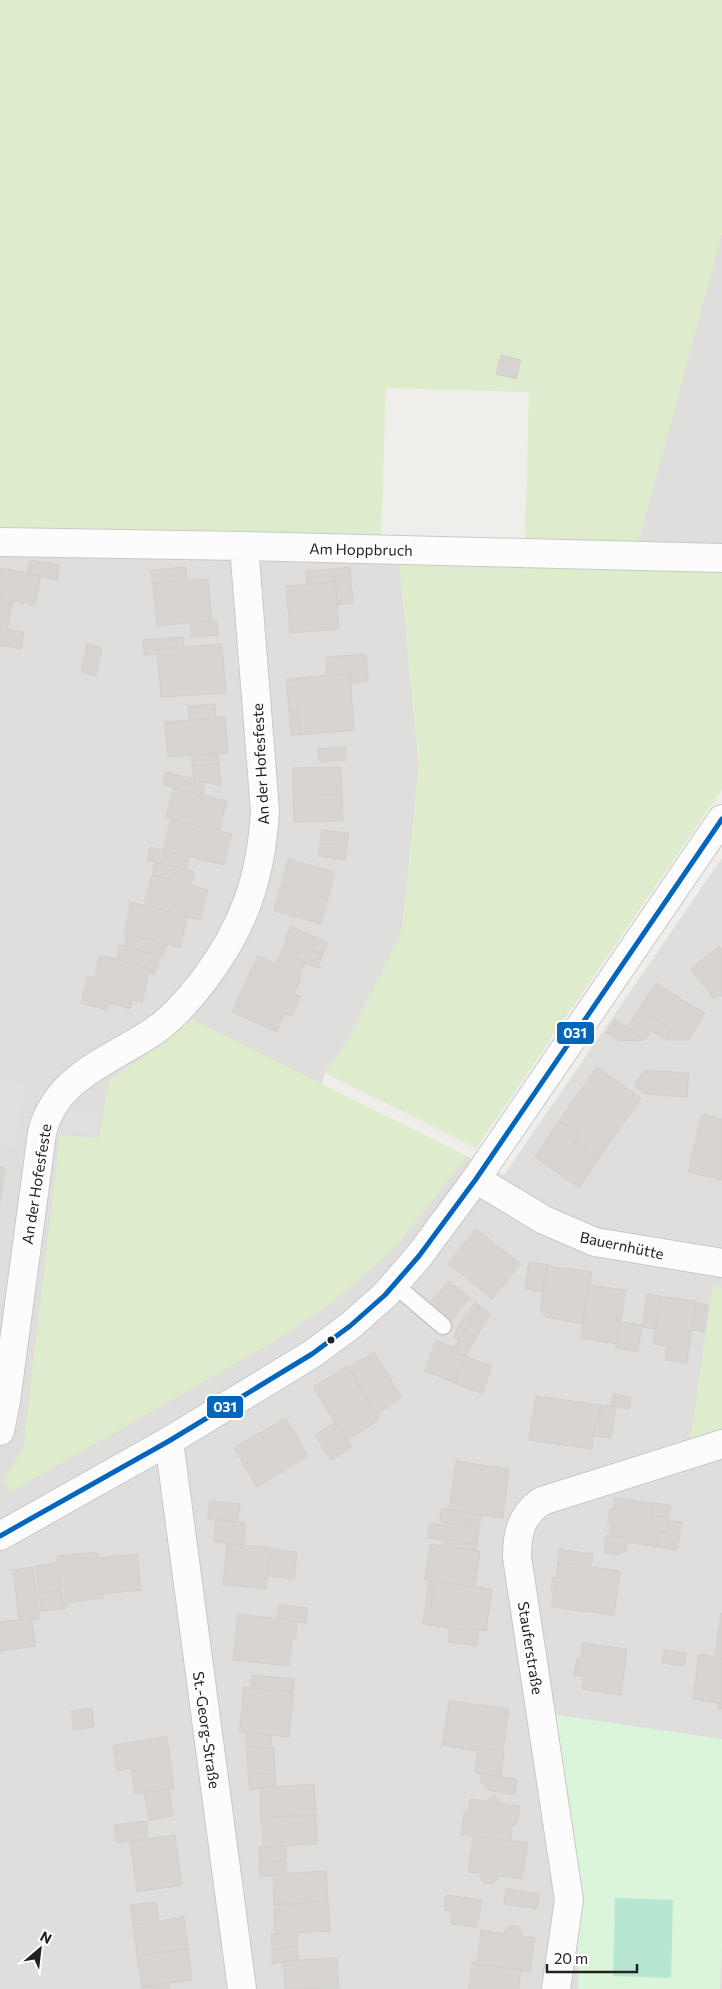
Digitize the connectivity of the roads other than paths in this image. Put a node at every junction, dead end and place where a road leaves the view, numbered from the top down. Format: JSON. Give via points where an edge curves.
{"nodes":[{"id":1,"x":0,"y":542,"type":"edge"},
{"id":2,"x":244,"y":546,"type":"junction"},
{"id":3,"x":722,"y":558,"type":"edge"},
{"id":4,"x":722,"y":819,"type":"edge"},
{"id":5,"x":476,"y":1179,"type":"junction"},
{"id":6,"x":722,"y":1264,"type":"edge"},
{"id":7,"x":394,"y":1285,"type":"junction"},
{"id":8,"x":443,"y":1326,"type":"dead end"},
{"id":9,"x":0,"y":1431,"type":"edge"},
{"id":10,"x":169,"y":1442,"type":"junction"},
{"id":11,"x":722,"y":1444,"type":"edge"},
{"id":12,"x":0,"y":1536,"type":"edge"},
{"id":13,"x":242,"y":1989,"type":"edge"},
{"id":14,"x":556,"y":1989,"type":"edge"}],
"edges":[{"from":1,"to":2,"type":"street","name":"Am Hoppbruch"},
{"from":2,"to":3,"type":"street","name":"Am Hoppbruch"},
{"from":2,"to":9,"type":"street","name":"An der Hofesfeste","via":[[265,811],[254,886],[240,924],[217,963],[182,1007],[156,1030],[78,1078],[61,1094],[49,1112],[42,1133]]},
{"from":4,"to":5,"type":"street"},
{"from":5,"to":6,"type":"street","name":"Bauernhütte","via":[[544,1220],[595,1242]]},
{"from":5,"to":7,"type":"street"},
{"from":7,"to":8,"type":"lane"},
{"from":7,"to":10,"type":"street","via":[[350,1326],[312,1354]]},
{"from":10,"to":12,"type":"street"},
{"from":10,"to":13,"type":"street","name":"St.-Georg-Straße"},
{"from":11,"to":14,"type":"street","name":"Stauferstraße","via":[[542,1501],[528,1513],[520,1528],[517,1557],[569,1900]]}]}
